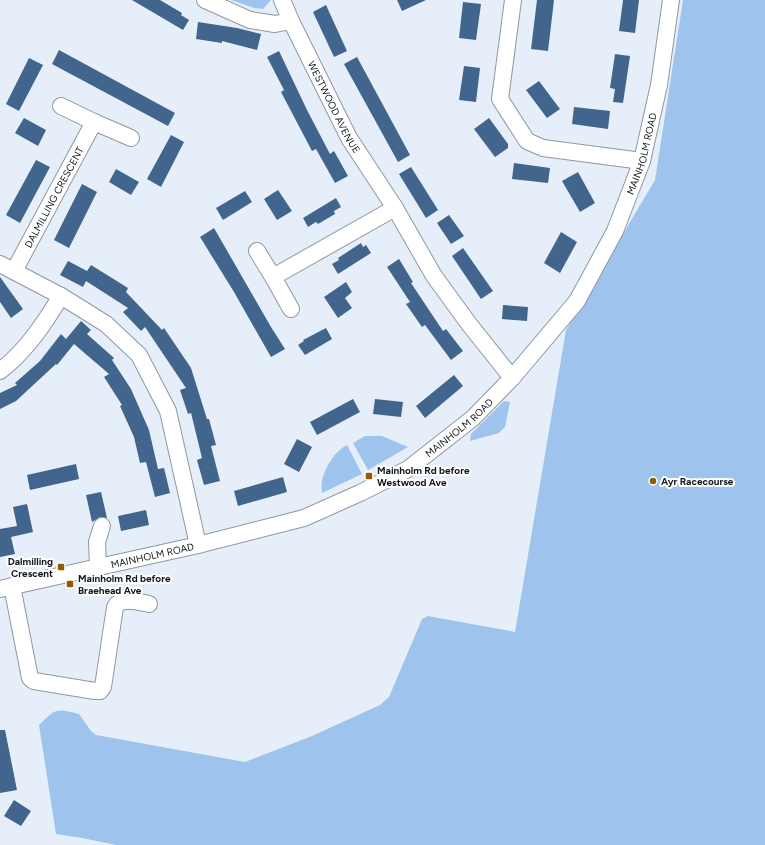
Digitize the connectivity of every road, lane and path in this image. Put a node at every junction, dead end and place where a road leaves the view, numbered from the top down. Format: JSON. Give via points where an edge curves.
{"nodes":[{"id":1,"x":205,"y":0,"type":"edge"},
{"id":2,"x":282,"y":0,"type":"edge"},
{"id":3,"x":513,"y":0,"type":"edge"},
{"id":4,"x":671,"y":0,"type":"edge"},
{"id":5,"x":290,"y":21,"type":"junction"},
{"id":6,"x":61,"y":106,"type":"dead end"},
{"id":7,"x":94,"y":122,"type":"junction"},
{"id":8,"x":131,"y":138,"type":"dead end"},
{"id":9,"x":642,"y":161,"type":"junction"},
{"id":10,"x":395,"y":208,"type":"junction"},
{"id":11,"x":257,"y":251,"type":"dead end"},
{"id":12,"x":0,"y":264,"type":"edge"},
{"id":13,"x":14,"y":271,"type":"junction"},
{"id":14,"x":273,"y":277,"type":"junction"},
{"id":15,"x":61,"y":296,"type":"junction"},
{"id":16,"x":291,"y":309,"type":"dead end"},
{"id":17,"x":0,"y":371,"type":"edge"},
{"id":18,"x":512,"y":378,"type":"junction"},
{"id":19,"x":102,"y":526,"type":"dead end"},
{"id":20,"x":198,"y":545,"type":"junction"},
{"id":21,"x":98,"y":567,"type":"junction"},
{"id":22,"x":6,"y":587,"type":"edge"},
{"id":23,"x":149,"y":604,"type":"dead end"}],
"edges":[{"from":1,"to":5,"type":"street","via":[[250,20],[275,24]]},
{"from":2,"to":5,"type":"street","name":"WESTWOOD AVENUE"},
{"from":3,"to":9,"type":"street","via":[[500,99],[527,141],[543,148]]},
{"from":4,"to":9,"type":"street","name":"MAINHOLM ROAD","via":[[659,85]]},
{"from":5,"to":10,"type":"street","name":"WESTWOOD AVENUE","via":[[349,138]]},
{"from":6,"to":7,"type":"street"},
{"from":7,"to":8,"type":"street"},
{"from":7,"to":13,"type":"street","name":"DALMILLING CRESCENT"},
{"from":9,"to":18,"type":"street","name":"MAINHOLM ROAD","via":[[615,231],[577,301]]},
{"from":10,"to":14,"type":"street"},
{"from":10,"to":18,"type":"street","name":"WESTWOOD AVENUE","via":[[434,276]]},
{"from":11,"to":14,"type":"street"},
{"from":12,"to":13,"type":"street"},
{"from":13,"to":15,"type":"street"},
{"from":14,"to":16,"type":"street"},
{"from":15,"to":17,"type":"street","via":[[42,327],[14,360]]},
{"from":15,"to":20,"type":"street","via":[[106,324],[139,355],[168,411]]},
{"from":18,"to":20,"type":"street","name":"MAINHOLM ROAD","via":[[473,418],[408,468],[304,518]]},
{"from":19,"to":21,"type":"street","via":[[98,542]]},
{"from":20,"to":21,"type":"street","name":"MAINHOLM ROAD"},
{"from":21,"to":22,"type":"street","name":"MAINHOLM ROAD"},
{"from":22,"to":23,"type":"street","via":[[30,678],[34,681],[95,691],[100,691],[103,687],[115,607],[123,600]]}]}
